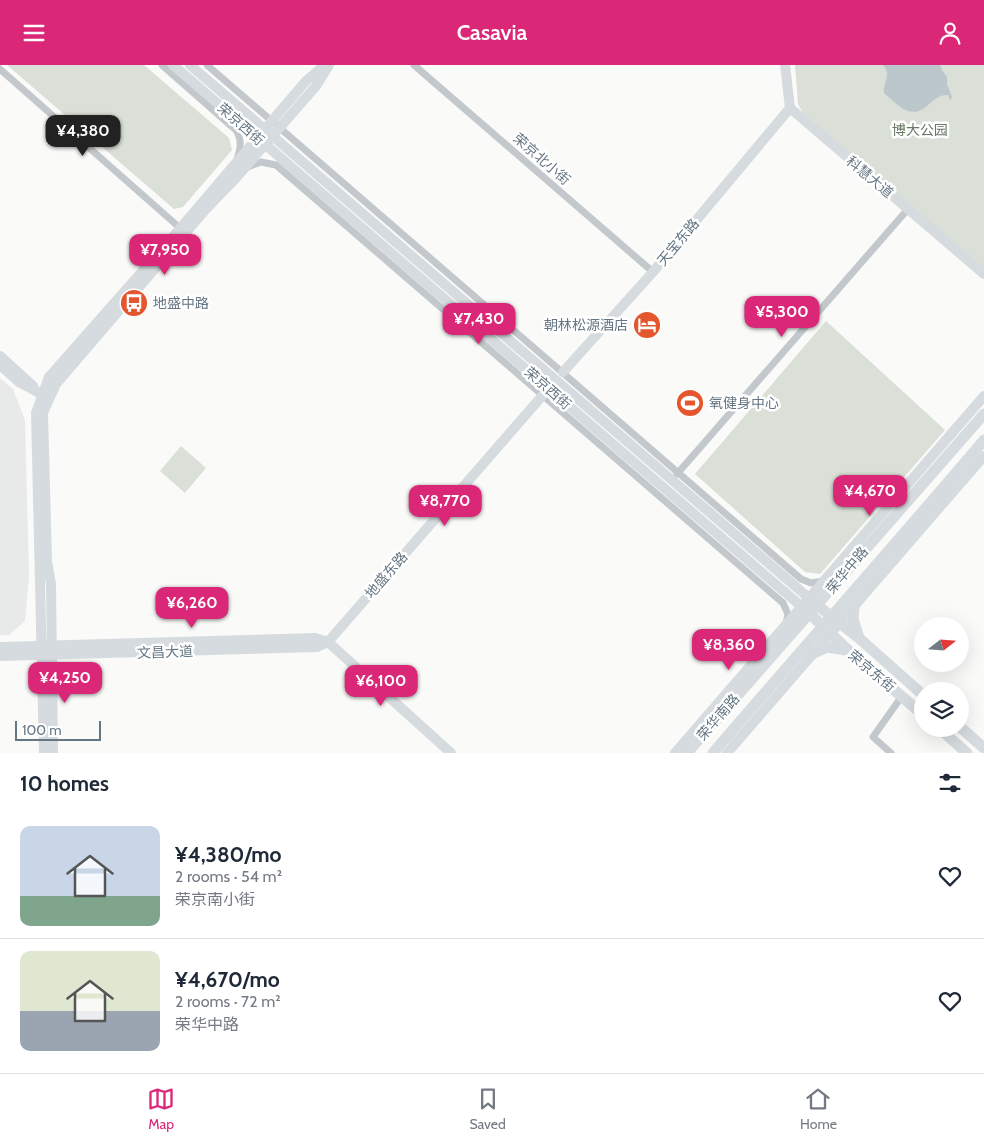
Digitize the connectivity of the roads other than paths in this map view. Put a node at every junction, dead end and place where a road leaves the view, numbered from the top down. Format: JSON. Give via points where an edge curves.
{"nodes":[{"id":1,"x":162,"y":65,"type":"edge"},
{"id":2,"x":173,"y":65,"type":"edge"},
{"id":3,"x":190,"y":65,"type":"edge"},
{"id":4,"x":207,"y":65,"type":"edge"},
{"id":5,"x":325,"y":65,"type":"edge"},
{"id":6,"x":329,"y":65,"type":"edge"},
{"id":7,"x":414,"y":65,"type":"edge"},
{"id":8,"x":785,"y":65,"type":"edge"},
{"id":9,"x":0,"y":69,"type":"edge"},
{"id":10,"x":790,"y":108,"type":"junction"},
{"id":11,"x":272,"y":129,"type":"junction"},
{"id":12,"x":261,"y":142,"type":"junction"},
{"id":13,"x":237,"y":160,"type":"junction"},
{"id":14,"x":245,"y":168,"type":"junction"},
{"id":15,"x":908,"y":209,"type":"junction"},
{"id":16,"x":180,"y":228,"type":"junction"},
{"id":17,"x":653,"y":272,"type":"junction"},
{"id":18,"x":984,"y":274,"type":"edge"},
{"id":19,"x":0,"y":356,"type":"edge"},
{"id":20,"x":0,"y":365,"type":"edge"},
{"id":21,"x":563,"y":372,"type":"junction"},
{"id":22,"x":543,"y":395,"type":"junction"},
{"id":23,"x":984,"y":396,"type":"edge"},
{"id":24,"x":46,"y":397,"type":"junction"},
{"id":25,"x":984,"y":413,"type":"edge"},
{"id":26,"x":984,"y":440,"type":"edge"},
{"id":27,"x":984,"y":456,"type":"edge"},
{"id":28,"x":678,"y":473,"type":"junction"},
{"id":29,"x":671,"y":481,"type":"junction"},
{"id":30,"x":888,"y":523,"type":"junction"},
{"id":31,"x":865,"y":534,"type":"junction"},
{"id":32,"x":825,"y":579,"type":"junction"},
{"id":33,"x":809,"y":606,"type":"junction"},
{"id":34,"x":854,"y":607,"type":"junction"},
{"id":35,"x":836,"y":620,"type":"junction"},
{"id":36,"x":786,"y":625,"type":"junction"},
{"id":37,"x":827,"y":630,"type":"junction"},
{"id":38,"x":860,"y":639,"type":"junction"},
{"id":39,"x":328,"y":642,"type":"junction"},
{"id":40,"x":0,"y":647,"type":"edge"},
{"id":41,"x":47,"y":650,"type":"junction"},
{"id":42,"x":848,"y":650,"type":"junction"},
{"id":43,"x":812,"y":654,"type":"junction"},
{"id":44,"x":0,"y":656,"type":"edge"},
{"id":45,"x":914,"y":687,"type":"edge"},
{"id":46,"x":902,"y":696,"type":"junction"},
{"id":47,"x":770,"y":702,"type":"junction"},
{"id":48,"x":914,"y":707,"type":"edge"},
{"id":49,"x":747,"y":713,"type":"junction"},
{"id":50,"x":969,"y":735,"type":"edge"},
{"id":51,"x":949,"y":737,"type":"edge"},
{"id":52,"x":984,"y":748,"type":"edge"},
{"id":53,"x":44,"y":753,"type":"edge"},
{"id":54,"x":53,"y":753,"type":"edge"},
{"id":55,"x":451,"y":753,"type":"edge"},
{"id":56,"x":675,"y":753,"type":"edge"},
{"id":57,"x":687,"y":753,"type":"edge"},
{"id":58,"x":713,"y":753,"type":"edge"},
{"id":59,"x":727,"y":753,"type":"edge"},
{"id":60,"x":891,"y":753,"type":"edge"},
{"id":61,"x":967,"y":753,"type":"edge"}],
"edges":[{"from":1,"to":13,"type":"street","via":[[236,130],[241,140]]},
{"from":2,"to":12,"type":"street","name":"荣京西街"},
{"from":3,"to":11,"type":"street","name":"荣京西街"},
{"from":4,"to":11,"type":"street"},
{"from":5,"to":11,"type":"street","via":[[306,81]]},
{"from":6,"to":11,"type":"street","via":[[316,85]]},
{"from":7,"to":17,"type":"street","name":"荣京北小街"},
{"from":8,"to":10,"type":"street"},
{"from":9,"to":16,"type":"street"},
{"from":10,"to":15,"type":"street","name":"科慧大道"},
{"from":10,"to":17,"type":"street","name":"天宝东路"},
{"from":11,"to":12,"type":"street"},
{"from":11,"to":21,"type":"street"},
{"from":11,"to":29,"type":"street","name":"荣京西街"},
{"from":12,"to":13,"type":"street"},
{"from":12,"to":14,"type":"street"},
{"from":12,"to":33,"type":"street","name":"荣京西街"},
{"from":13,"to":16,"type":"street"},
{"from":14,"to":22,"type":"street","via":[[262,162],[276,165]]},
{"from":14,"to":24,"type":"street","via":[[206,209]]},
{"from":15,"to":18,"type":"street","name":"科慧大道"},
{"from":15,"to":28,"type":"street"},
{"from":16,"to":24,"type":"street","via":[[49,377]]},
{"from":17,"to":21,"type":"street","name":"天宝东路"},
{"from":19,"to":24,"type":"street"},
{"from":20,"to":24,"type":"street","via":[[19,382]]},
{"from":21,"to":28,"type":"street"},
{"from":22,"to":36,"type":"street","via":[[783,603],[788,614]]},
{"from":22,"to":39,"type":"street","name":"地盛东路"},
{"from":23,"to":31,"type":"street"},
{"from":24,"to":41,"type":"street","via":[[36,413]]},
{"from":25,"to":30,"type":"main road","name":"荣华中路"},
{"from":26,"to":35,"type":"main road","name":"荣华中路"},
{"from":27,"to":34,"type":"street"},
{"from":28,"to":29,"type":"street"},
{"from":28,"to":32,"type":"street","via":[[800,579],[811,583]]},
{"from":29,"to":33,"type":"street","name":"荣京西街"},
{"from":30,"to":31,"type":"street"},
{"from":30,"to":33,"type":"main road","name":"荣华中路"},
{"from":31,"to":32,"type":"street"},
{"from":32,"to":33,"type":"street"},
{"from":33,"to":35,"type":"main road","name":"荣京东街"},
{"from":33,"to":36,"type":"street"},
{"from":33,"to":37,"type":"main road","name":"荣京东街"},
{"from":33,"to":57,"type":"main road","name":"荣华南路"},
{"from":34,"to":35,"type":"street"},
{"from":34,"to":38,"type":"main road","via":[[853,619]]},
{"from":35,"to":37,"type":"main road","name":"荣华南路"},
{"from":35,"to":38,"type":"main road","name":"荣京东街"},
{"from":36,"to":56,"type":"street"},
{"from":37,"to":42,"type":"main road","name":"荣京东街"},
{"from":37,"to":43,"type":"street"},
{"from":37,"to":49,"type":"main road","name":"荣华南路"},
{"from":38,"to":45,"type":"main road","name":"荣京东街"},
{"from":39,"to":41,"type":"street","name":"文昌大道","via":[[317,647]]},
{"from":39,"to":55,"type":"street"},
{"from":40,"to":41,"type":"street","name":"文昌大道"},
{"from":41,"to":44,"type":"street","name":"文昌大道"},
{"from":41,"to":53,"type":"street"},
{"from":41,"to":54,"type":"street"},
{"from":42,"to":43,"type":"main road","via":[[827,647]]},
{"from":42,"to":46,"type":"main road","name":"荣京东街"},
{"from":43,"to":47,"type":"street"},
{"from":46,"to":48,"type":"main road","name":"荣京东街"},
{"from":46,"to":60,"type":"street","via":[[872,737]]},
{"from":47,"to":49,"type":"street"},
{"from":47,"to":59,"type":"street"},
{"from":49,"to":58,"type":"main road","name":"荣华南路"},
{"from":50,"to":52,"type":"main road"},
{"from":51,"to":61,"type":"main road"}]}
